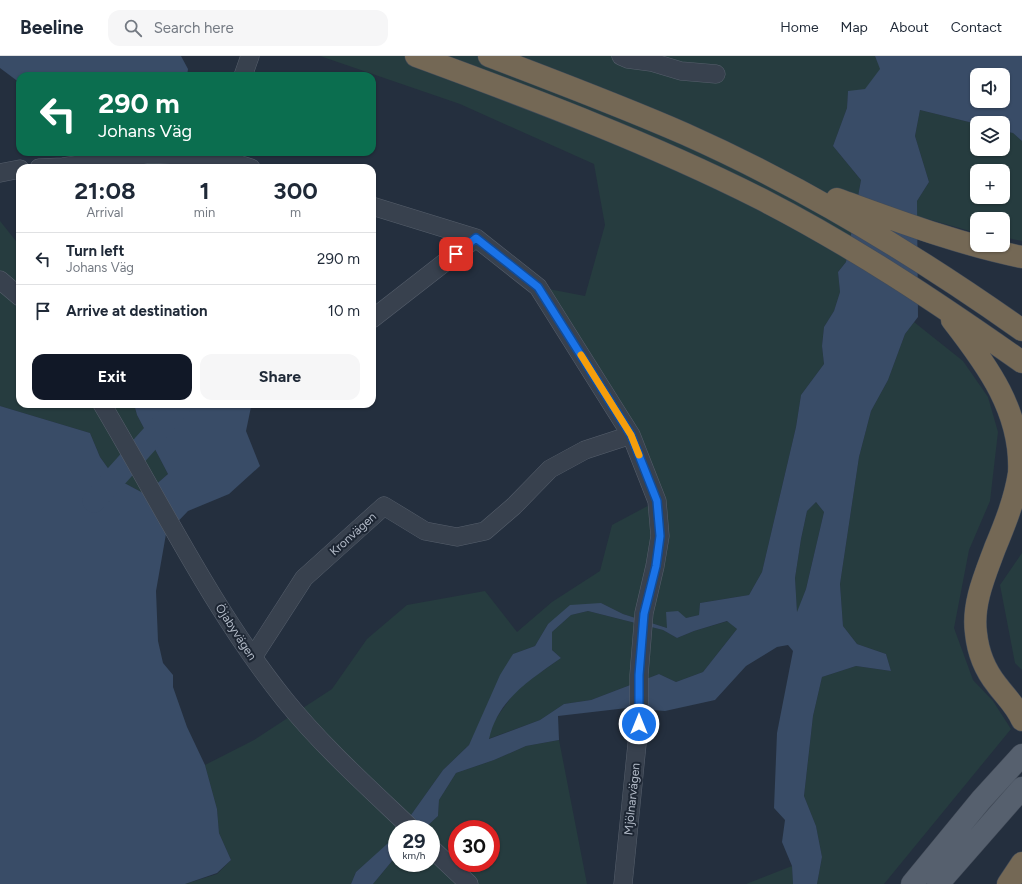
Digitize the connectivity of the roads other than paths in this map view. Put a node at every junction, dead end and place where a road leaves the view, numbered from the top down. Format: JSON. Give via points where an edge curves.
{"nodes":[{"id":1,"x":250,"y":56,"type":"edge"},
{"id":2,"x":416,"y":56,"type":"edge"},
{"id":3,"x":489,"y":56,"type":"edge"},
{"id":4,"x":621,"y":56,"type":"edge"},
{"id":5,"x":244,"y":72,"type":"edge"},
{"id":6,"x":716,"y":74,"type":"dead end"},
{"id":7,"x":133,"y":156,"type":"edge"},
{"id":8,"x":220,"y":156,"type":"edge"},
{"id":9,"x":76,"y":164,"type":"edge"},
{"id":10,"x":241,"y":164,"type":"edge"},
{"id":11,"x":16,"y":170,"type":"edge"},
{"id":12,"x":0,"y":173,"type":"edge"},
{"id":13,"x":834,"y":204,"type":"junction"},
{"id":14,"x":376,"y":207,"type":"edge"},
{"id":15,"x":476,"y":238,"type":"junction"},
{"id":16,"x":1022,"y":257,"type":"edge"},
{"id":17,"x":0,"y":280,"type":"edge"},
{"id":18,"x":16,"y":294,"type":"edge"},
{"id":19,"x":932,"y":299,"type":"junction"},
{"id":20,"x":376,"y":317,"type":"edge"},
{"id":21,"x":1022,"y":330,"type":"edge"},
{"id":22,"x":1022,"y":362,"type":"edge"},
{"id":23,"x":104,"y":408,"type":"edge"},
{"id":24,"x":631,"y":435,"type":"junction"},
{"id":25,"x":253,"y":657,"type":"junction"},
{"id":26,"x":1022,"y":720,"type":"edge"},
{"id":27,"x":1022,"y":755,"type":"edge"},
{"id":28,"x":1022,"y":788,"type":"edge"},
{"id":29,"x":402,"y":820,"type":"edge"},
{"id":30,"x":440,"y":857,"type":"edge"},
{"id":31,"x":1022,"y":863,"type":"edge"},
{"id":32,"x":469,"y":884,"type":"edge"},
{"id":33,"x":623,"y":884,"type":"edge"},
{"id":34,"x":912,"y":884,"type":"edge"},
{"id":35,"x":938,"y":884,"type":"edge"},
{"id":36,"x":1008,"y":884,"type":"edge"}],
"edges":[{"from":1,"to":5,"type":"street"},
{"from":2,"to":19,"type":"highway","via":[[673,157],[819,231]]},
{"from":3,"to":13,"type":"highway","via":[[686,134]]},
{"from":4,"to":6,"type":"street","via":[[681,71]]},
{"from":7,"to":9,"type":"street"},
{"from":8,"to":10,"type":"street"},
{"from":11,"to":12,"type":"street"},
{"from":13,"to":16,"type":"highway","via":[[989,251]]},
{"from":13,"to":21,"type":"highway"},
{"from":14,"to":15,"type":"street","name":"Mjölnarvägen"},
{"from":15,"to":20,"type":"street"},
{"from":15,"to":24,"type":"street","name":"Mjölnarvägen","via":[[538,287]]},
{"from":17,"to":18,"type":"street"},
{"from":19,"to":22,"type":"highway"},
{"from":19,"to":26,"type":"highway","via":[[993,375],[1014,415],[1018,434],[1019,472],[1015,492],[982,584],[975,632],[988,672],[1018,709]]},
{"from":23,"to":25,"type":"street","name":"Öjabyvägen","via":[[222,612]]},
{"from":24,"to":25,"type":"street","name":"Kronvägen","via":[[585,450],[550,469],[485,531],[457,537],[425,531],[384,506],[304,578]]},
{"from":24,"to":33,"type":"street","name":"Mjölnarvägen","via":[[657,501],[660,536],[656,566],[644,614],[639,675],[639,724]]},
{"from":25,"to":29,"type":"street","name":"Öjabyvägen","via":[[319,741]]},
{"from":27,"to":34,"type":"main road"},
{"from":28,"to":35,"type":"main road"},
{"from":30,"to":32,"type":"street"},
{"from":31,"to":36,"type":"highway"}]}
